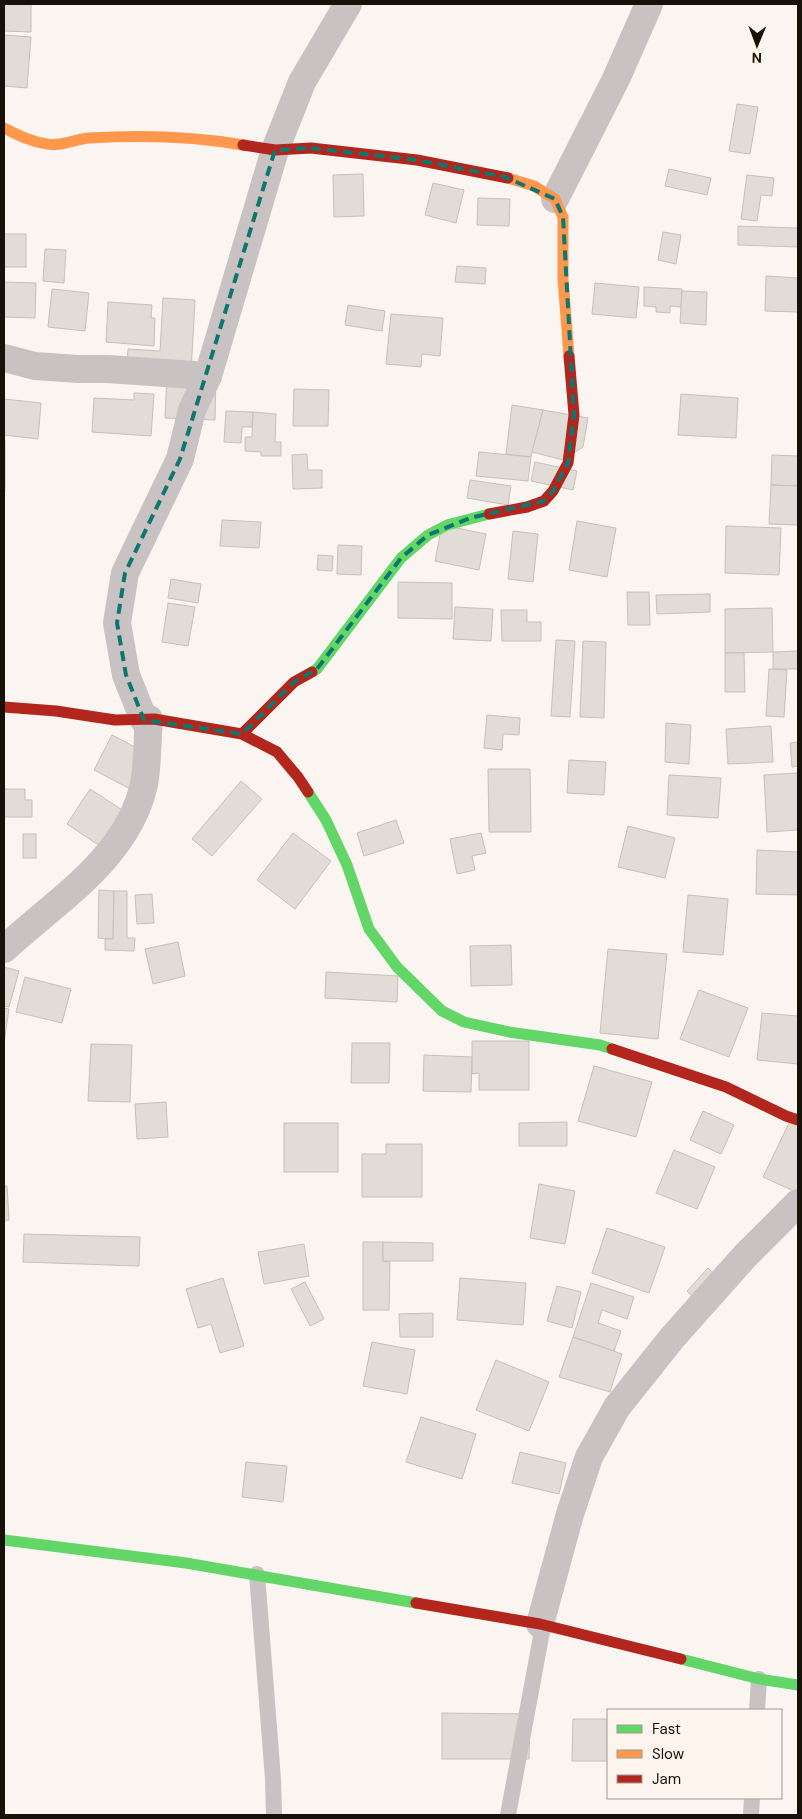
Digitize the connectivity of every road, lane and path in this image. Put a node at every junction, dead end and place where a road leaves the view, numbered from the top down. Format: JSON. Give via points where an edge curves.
{"nodes":[{"id":1,"x":348,"y":4,"type":"edge"},
{"id":2,"x":649,"y":4,"type":"edge"},
{"id":3,"x":4,"y":128,"type":"edge"},
{"id":4,"x":275,"y":150,"type":"junction"},
{"id":5,"x":555,"y":199,"type":"junction"},
{"id":6,"x":4,"y":358,"type":"edge"},
{"id":7,"x":208,"y":376,"type":"junction"},
{"id":8,"x":4,"y":707,"type":"edge"},
{"id":9,"x":146,"y":719,"type":"junction"},
{"id":10,"x":242,"y":734,"type":"junction"},
{"id":11,"x":4,"y":948,"type":"edge"},
{"id":12,"x":798,"y":1120,"type":"edge"},
{"id":13,"x":798,"y":1203,"type":"edge"},
{"id":14,"x":4,"y":1540,"type":"edge"},
{"id":15,"x":257,"y":1574,"type":"junction"},
{"id":16,"x":542,"y":1625,"type":"junction"},
{"id":17,"x":759,"y":1680,"type":"junction"},
{"id":18,"x":798,"y":1685,"type":"edge"},
{"id":19,"x":757,"y":1709,"type":"edge"},
{"id":20,"x":752,"y":1799,"type":"edge"},
{"id":21,"x":274,"y":1815,"type":"edge"},
{"id":22,"x":508,"y":1815,"type":"edge"},
{"id":23,"x":751,"y":1815,"type":"edge"}],
"edges":[{"from":1,"to":4,"type":"street","via":[[302,82]]},
{"from":2,"to":5,"type":"street","via":[[616,79]]},
{"from":3,"to":4,"type":"street","via":[[24,138],[49,144],[87,138],[177,137]]},
{"from":4,"to":5,"type":"street","via":[[311,148],[417,160],[505,177],[534,186]]},
{"from":4,"to":7,"type":"street"},
{"from":5,"to":10,"type":"street","via":[[563,217],[563,279],[574,415],[568,463],[553,491],[544,501],[527,507],[470,518],[428,535],[401,558],[317,669],[294,682]]},
{"from":6,"to":7,"type":"street","via":[[35,366]]},
{"from":7,"to":9,"type":"street","via":[[192,410],[180,459],[125,573],[117,623],[126,675]]},
{"from":8,"to":9,"type":"street","via":[[115,720]]},
{"from":9,"to":10,"type":"street"},
{"from":9,"to":11,"type":"street","via":[[144,784],[130,821],[113,848],[86,878]]},
{"from":10,"to":12,"type":"street","via":[[276,752],[298,777],[326,820],[347,865],[369,929],[397,967],[442,1011],[464,1022],[509,1032],[600,1045],[726,1088]]},
{"from":13,"to":16,"type":"street","via":[[744,1256],[617,1407],[589,1457],[570,1514]]},
{"from":14,"to":15,"type":"street","via":[[150,1557]]},
{"from":15,"to":16,"type":"street"},
{"from":15,"to":21,"type":"lane"},
{"from":16,"to":17,"type":"street"},
{"from":16,"to":22,"type":"lane"},
{"from":17,"to":18,"type":"street"},
{"from":17,"to":19,"type":"lane"},
{"from":20,"to":23,"type":"lane"}]}
